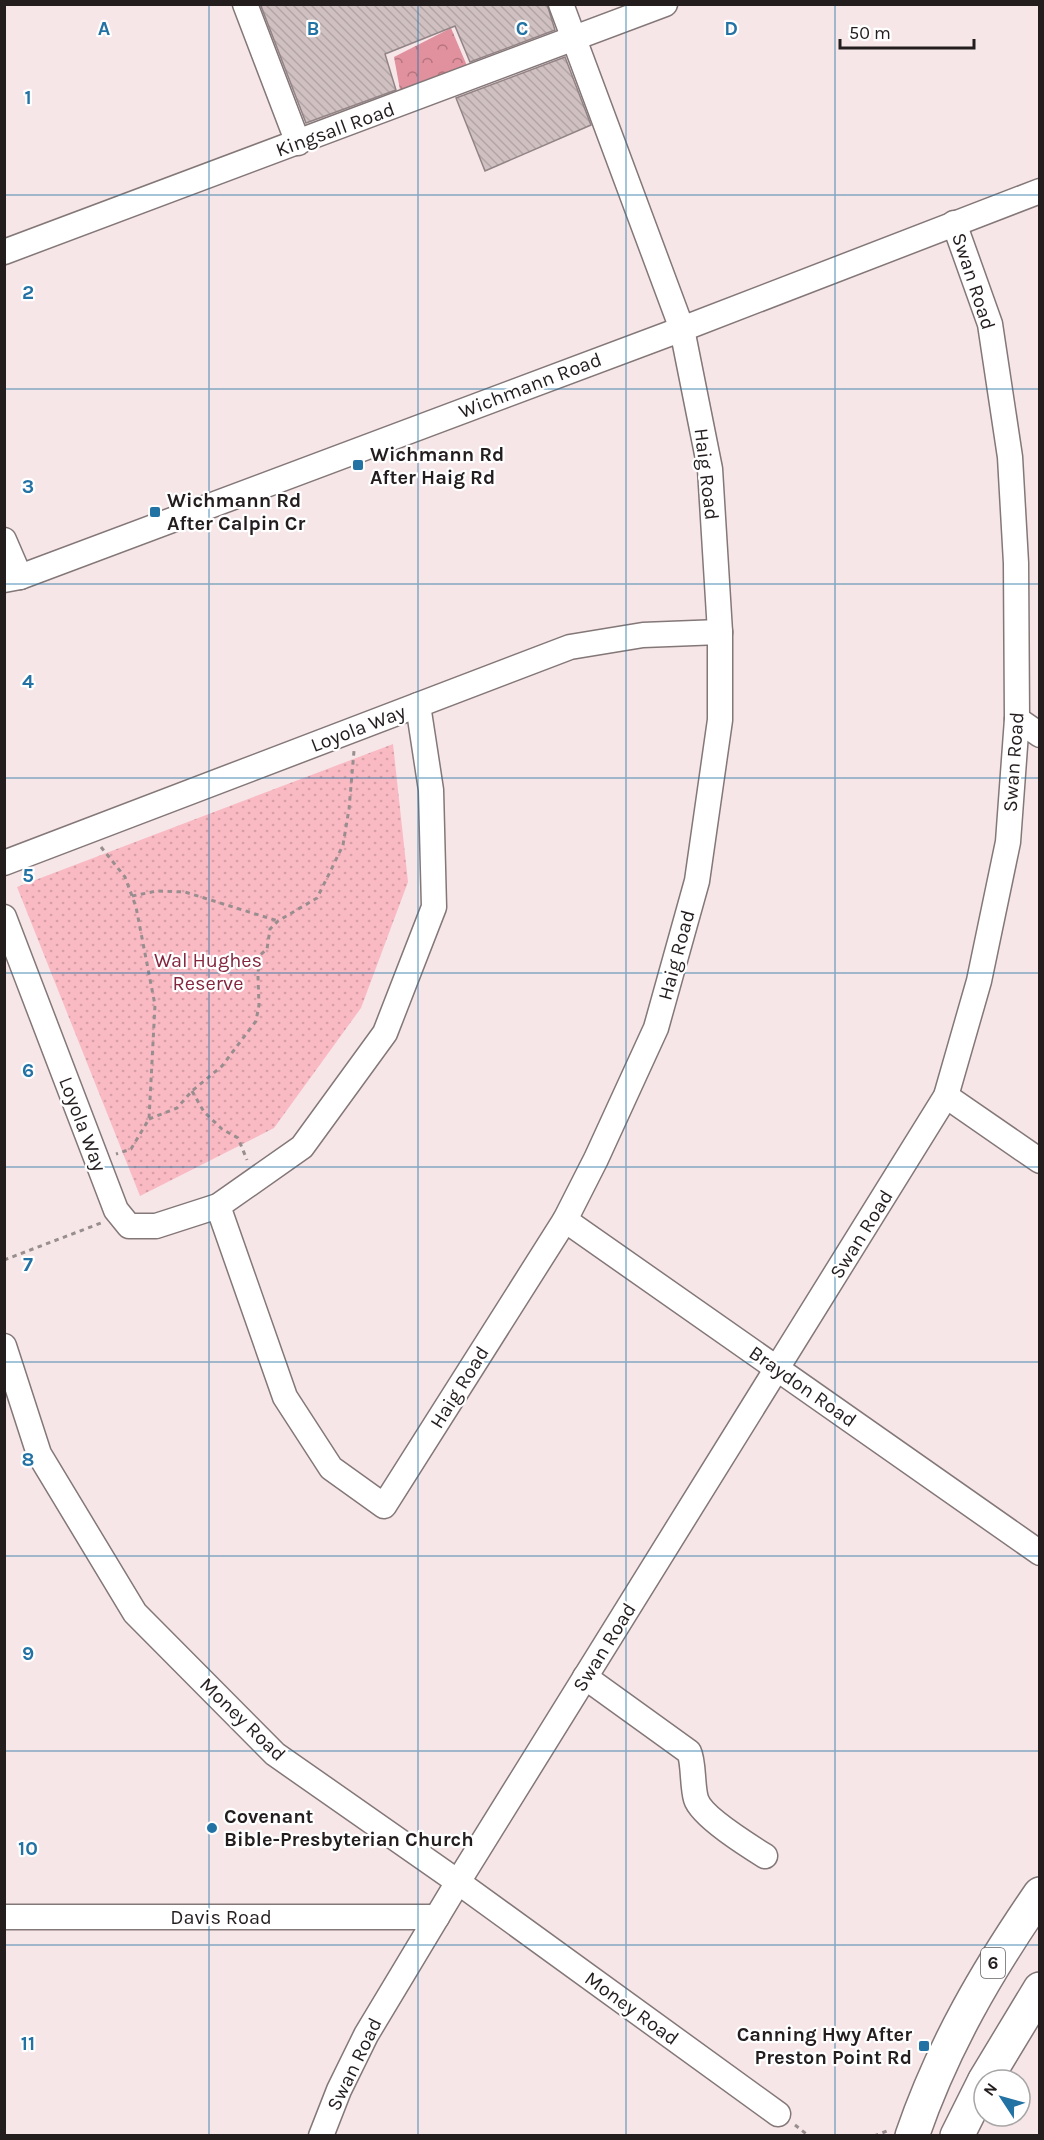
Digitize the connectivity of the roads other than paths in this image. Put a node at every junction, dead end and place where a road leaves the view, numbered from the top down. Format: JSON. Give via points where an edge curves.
{"nodes":[{"id":1,"x":245,"y":4,"type":"edge"},
{"id":2,"x":561,"y":4,"type":"edge"},
{"id":3,"x":665,"y":4,"type":"edge"},
{"id":4,"x":574,"y":40,"type":"junction"},
{"id":5,"x":298,"y":143,"type":"junction"},
{"id":6,"x":1040,"y":191,"type":"edge"},
{"id":7,"x":954,"y":223,"type":"junction"},
{"id":8,"x":4,"y":252,"type":"edge"},
{"id":9,"x":682,"y":328,"type":"junction"},
{"id":10,"x":4,"y":540,"type":"edge"},
{"id":11,"x":10,"y":581,"type":"edge"},
{"id":12,"x":720,"y":632,"type":"junction"},
{"id":13,"x":418,"y":705,"type":"junction"},
{"id":14,"x":1017,"y":719,"type":"junction"},
{"id":15,"x":1040,"y":735,"type":"edge"},
{"id":16,"x":4,"y":863,"type":"edge"},
{"id":17,"x":4,"y":917,"type":"edge"},
{"id":18,"x":946,"y":1096,"type":"junction"},
{"id":19,"x":1040,"y":1161,"type":"edge"},
{"id":20,"x":218,"y":1206,"type":"junction"},
{"id":21,"x":565,"y":1220,"type":"junction"},
{"id":22,"x":4,"y":1346,"type":"edge"},
{"id":23,"x":778,"y":1369,"type":"junction"},
{"id":24,"x":1040,"y":1553,"type":"edge"},
{"id":25,"x":585,"y":1677,"type":"junction"},
{"id":26,"x":765,"y":1856,"type":"dead end"},
{"id":27,"x":458,"y":1882,"type":"junction"},
{"id":28,"x":1040,"y":1894,"type":"edge"},
{"id":29,"x":4,"y":1917,"type":"edge"},
{"id":30,"x":437,"y":1917,"type":"junction"},
{"id":31,"x":1040,"y":1989,"type":"edge"},
{"id":32,"x":944,"y":2057,"type":"junction"},
{"id":33,"x":992,"y":2068,"type":"edge"},
{"id":34,"x":972,"y":2073,"type":"edge"},
{"id":35,"x":972,"y":2106,"type":"edge"},
{"id":36,"x":778,"y":2114,"type":"dead end"},
{"id":37,"x":321,"y":2136,"type":"edge"},
{"id":38,"x":912,"y":2136,"type":"edge"},
{"id":39,"x":957,"y":2136,"type":"edge"}],
"edges":[{"from":1,"to":5,"type":"street"},
{"from":2,"to":4,"type":"street","name":"Haig Road"},
{"from":3,"to":4,"type":"street","name":"Kingsall Road"},
{"from":4,"to":5,"type":"street","name":"Kingsall Road"},
{"from":4,"to":9,"type":"street","name":"Haig Road"},
{"from":5,"to":8,"type":"street","name":"Kingsall Road"},
{"from":6,"to":7,"type":"street","name":"Wichmann Road"},
{"from":7,"to":9,"type":"street","name":"Wichmann Road"},
{"from":7,"to":14,"type":"street","name":"Swan Road","via":[[990,324],[1010,457],[1016,563]]},
{"from":9,"to":11,"type":"street","name":"Wichmann Road"},
{"from":9,"to":12,"type":"street","name":"Haig Road","via":[[710,469]]},
{"from":10,"to":11,"type":"street"},
{"from":12,"to":13,"type":"street","name":"Loyola Way","via":[[643,635],[570,647]]},
{"from":12,"to":21,"type":"street","name":"Haig Road","via":[[720,720],[697,881],[656,1028]]},
{"from":13,"to":16,"type":"street","name":"Loyola Way"},
{"from":13,"to":20,"type":"street","via":[[431,790],[434,908],[385,1033],[303,1147]]},
{"from":14,"to":15,"type":"street"},
{"from":14,"to":18,"type":"street","name":"Swan Road","via":[[1008,842],[979,981]]},
{"from":17,"to":20,"type":"street","name":"Loyola Way","via":[[124,1220],[156,1226]]},
{"from":18,"to":19,"type":"street"},
{"from":18,"to":23,"type":"street","name":"Swan Road"},
{"from":20,"to":21,"type":"street","name":"Haig Road","via":[[285,1397],[332,1468],[384,1506]]},
{"from":21,"to":23,"type":"street","name":"Braydon Road"},
{"from":22,"to":27,"type":"street","name":"Money Road","via":[[39,1454],[135,1613],[275,1754]]},
{"from":23,"to":24,"type":"street","name":"Braydon Road"},
{"from":23,"to":25,"type":"street","name":"Swan Road"},
{"from":25,"to":26,"type":"street","via":[[689,1752],[695,1796],[702,1810]]},
{"from":25,"to":27,"type":"street","name":"Swan Road"},
{"from":27,"to":30,"type":"street","name":"Swan Road"},
{"from":27,"to":36,"type":"street","name":"Money Road"},
{"from":28,"to":32,"type":"highway","number":"6","via":[[983,1980]]},
{"from":29,"to":30,"type":"street","name":"Davis Road"},
{"from":30,"to":37,"type":"street","name":"Swan Road","via":[[366,2035]]},
{"from":31,"to":33,"type":"highway"},
{"from":32,"to":34,"type":"highway"},
{"from":32,"to":38,"type":"highway","number":"6"},
{"from":35,"to":39,"type":"highway"}]}
